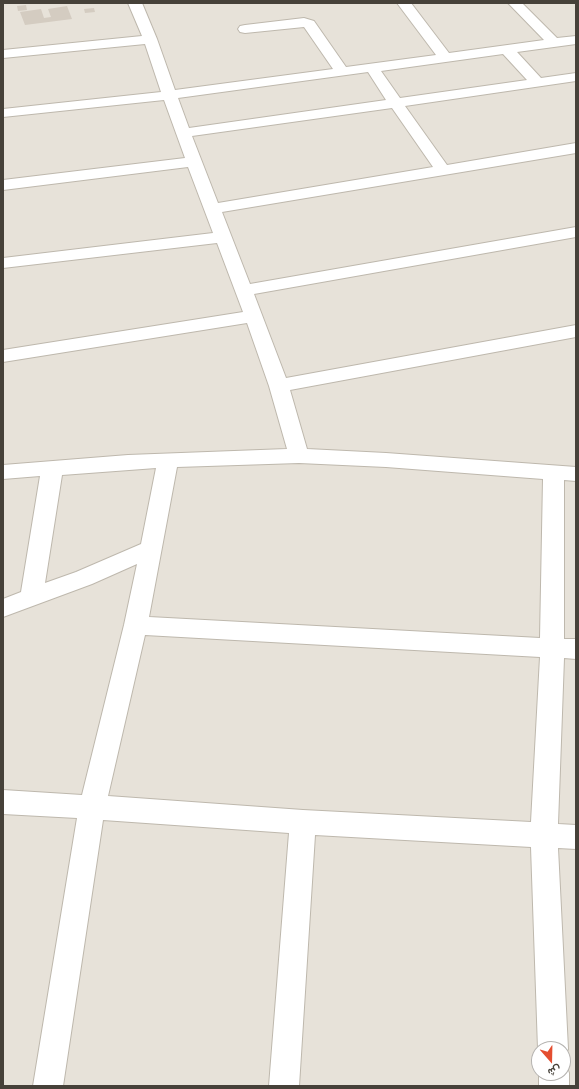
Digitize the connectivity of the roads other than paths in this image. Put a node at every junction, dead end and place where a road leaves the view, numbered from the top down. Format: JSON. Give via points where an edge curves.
{"nodes":[{"id":1,"x":135,"y":3,"type":"edge"},
{"id":2,"x":404,"y":3,"type":"edge"},
{"id":3,"x":515,"y":3,"type":"edge"},
{"id":4,"x":245,"y":29,"type":"dead end"},
{"id":5,"x":150,"y":39,"type":"junction"},
{"id":6,"x":576,"y":40,"type":"edge"},
{"id":7,"x":554,"y":43,"type":"junction"},
{"id":8,"x":506,"y":49,"type":"junction"},
{"id":9,"x":3,"y":54,"type":"edge"},
{"id":10,"x":445,"y":57,"type":"junction"},
{"id":11,"x":372,"y":68,"type":"junction"},
{"id":12,"x":342,"y":71,"type":"junction"},
{"id":13,"x":576,"y":78,"type":"edge"},
{"id":14,"x":538,"y":83,"type":"junction"},
{"id":15,"x":170,"y":95,"type":"junction"},
{"id":16,"x":395,"y":103,"type":"junction"},
{"id":17,"x":3,"y":113,"type":"edge"},
{"id":18,"x":183,"y":133,"type":"junction"},
{"id":19,"x":576,"y":148,"type":"edge"},
{"id":20,"x":193,"y":162,"type":"junction"},
{"id":21,"x":443,"y":171,"type":"junction"},
{"id":22,"x":3,"y":185,"type":"edge"},
{"id":23,"x":213,"y":209,"type":"junction"},
{"id":24,"x":576,"y":232,"type":"edge"},
{"id":25,"x":223,"y":237,"type":"junction"},
{"id":26,"x":3,"y":263,"type":"edge"},
{"id":27,"x":244,"y":290,"type":"junction"},
{"id":28,"x":254,"y":316,"type":"junction"},
{"id":29,"x":576,"y":331,"type":"edge"},
{"id":30,"x":3,"y":356,"type":"edge"},
{"id":31,"x":279,"y":386,"type":"junction"},
{"id":32,"x":300,"y":456,"type":"junction"},
{"id":33,"x":168,"y":460,"type":"junction"},
{"id":34,"x":52,"y":469,"type":"junction"},
{"id":35,"x":3,"y":472,"type":"edge"},
{"id":36,"x":554,"y":473,"type":"junction"},
{"id":37,"x":576,"y":474,"type":"edge"},
{"id":38,"x":150,"y":549,"type":"junction"},
{"id":39,"x":32,"y":597,"type":"junction"},
{"id":40,"x":3,"y":608,"type":"edge"},
{"id":41,"x":136,"y":625,"type":"junction"},
{"id":42,"x":564,"y":649,"type":"edge"},
{"id":43,"x":3,"y":802,"type":"edge"},
{"id":44,"x":92,"y":807,"type":"junction"},
{"id":45,"x":303,"y":822,"type":"junction"},
{"id":46,"x":544,"y":835,"type":"junction"},
{"id":47,"x":576,"y":837,"type":"edge"},
{"id":48,"x":553,"y":1041,"type":"edge"},
{"id":49,"x":48,"y":1086,"type":"edge"},
{"id":50,"x":284,"y":1086,"type":"edge"}],
"edges":[{"from":1,"to":5,"type":"street"},
{"from":2,"to":10,"type":"street"},
{"from":3,"to":7,"type":"street"},
{"from":4,"to":12,"type":"street","via":[[304,22],[309,24]]},
{"from":5,"to":9,"type":"street"},
{"from":5,"to":15,"type":"street"},
{"from":6,"to":7,"type":"street"},
{"from":7,"to":8,"type":"street"},
{"from":8,"to":10,"type":"street"},
{"from":8,"to":14,"type":"street"},
{"from":10,"to":11,"type":"street"},
{"from":11,"to":12,"type":"street"},
{"from":11,"to":16,"type":"street"},
{"from":12,"to":15,"type":"street"},
{"from":13,"to":14,"type":"street"},
{"from":14,"to":16,"type":"street"},
{"from":15,"to":17,"type":"street"},
{"from":15,"to":18,"type":"street"},
{"from":16,"to":18,"type":"street"},
{"from":16,"to":21,"type":"street"},
{"from":18,"to":20,"type":"street"},
{"from":19,"to":21,"type":"street"},
{"from":20,"to":22,"type":"street"},
{"from":20,"to":23,"type":"street"},
{"from":21,"to":23,"type":"street"},
{"from":23,"to":25,"type":"street"},
{"from":24,"to":27,"type":"street"},
{"from":25,"to":26,"type":"street"},
{"from":25,"to":27,"type":"street"},
{"from":27,"to":28,"type":"street"},
{"from":28,"to":30,"type":"street"},
{"from":28,"to":31,"type":"street"},
{"from":29,"to":31,"type":"street"},
{"from":31,"to":32,"type":"street"},
{"from":32,"to":33,"type":"street"},
{"from":32,"to":36,"type":"street"},
{"from":33,"to":34,"type":"street"},
{"from":33,"to":38,"type":"street"},
{"from":34,"to":35,"type":"street"},
{"from":34,"to":39,"type":"street"},
{"from":36,"to":37,"type":"street"},
{"from":36,"to":42,"type":"street"},
{"from":38,"to":39,"type":"street"},
{"from":38,"to":41,"type":"street"},
{"from":39,"to":40,"type":"street"},
{"from":41,"to":42,"type":"street"},
{"from":41,"to":44,"type":"street"},
{"from":42,"to":46,"type":"street"},
{"from":43,"to":44,"type":"street"},
{"from":44,"to":45,"type":"street"},
{"from":44,"to":49,"type":"street"},
{"from":45,"to":46,"type":"street"},
{"from":45,"to":50,"type":"street"},
{"from":46,"to":47,"type":"street"},
{"from":46,"to":48,"type":"street"}]}
